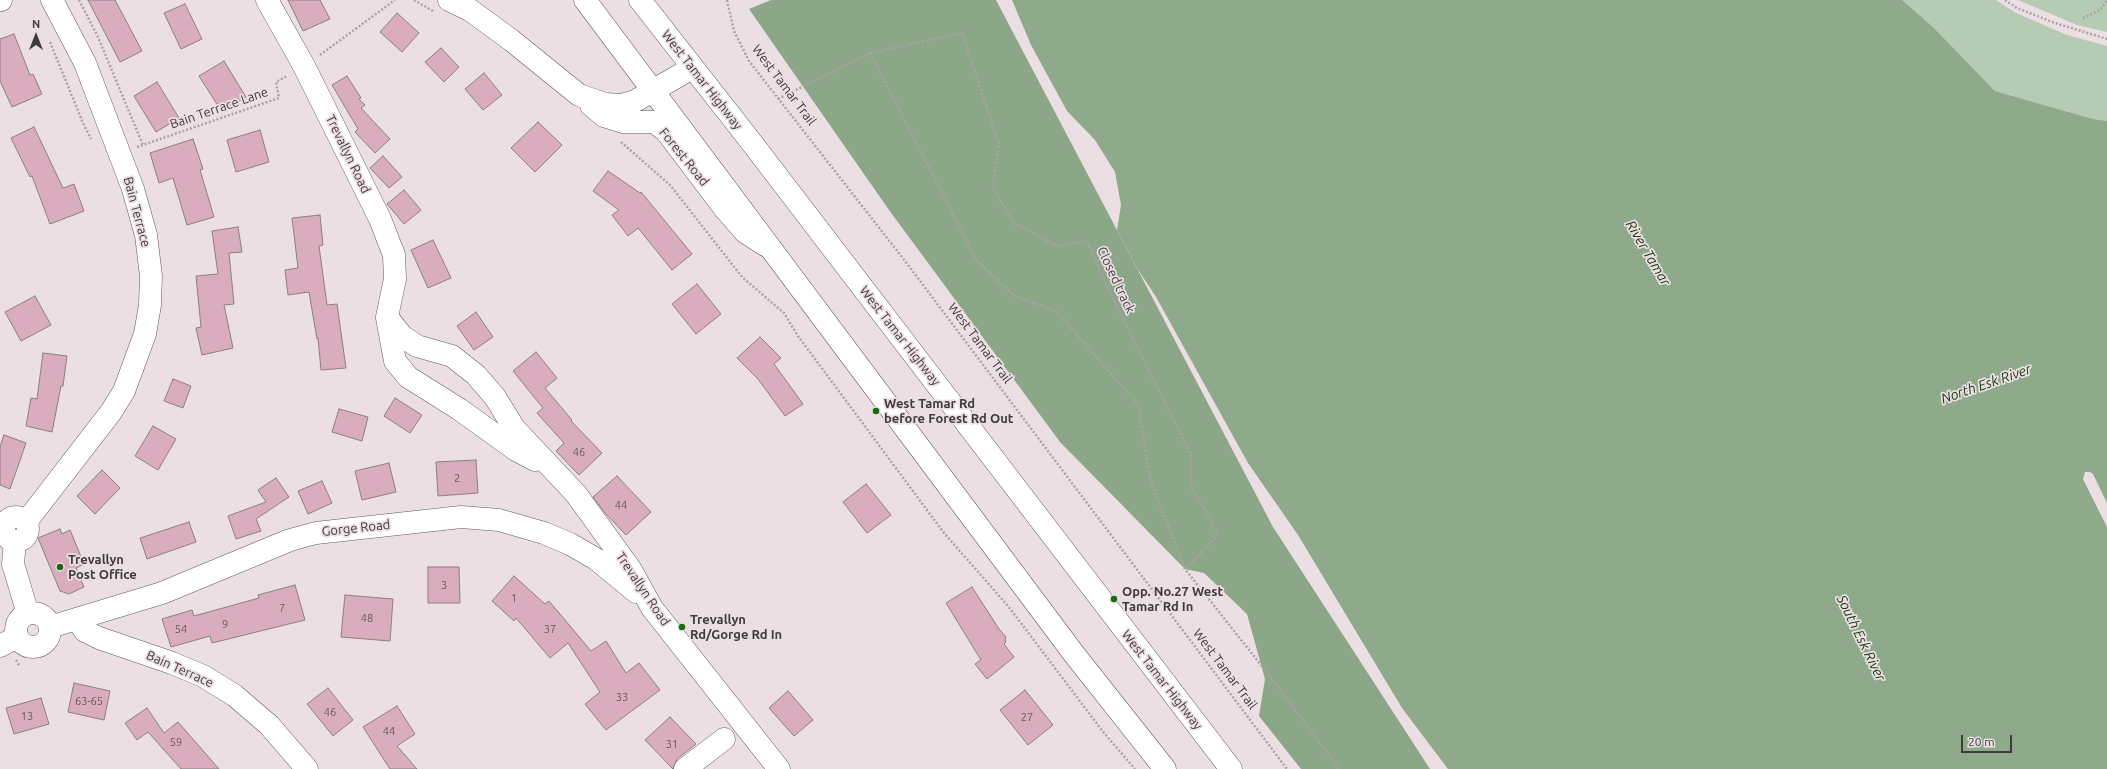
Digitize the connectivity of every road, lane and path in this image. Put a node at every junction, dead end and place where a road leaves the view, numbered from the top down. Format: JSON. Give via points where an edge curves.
{"nodes":[{"id":1,"x":52,"y":0,"type":"edge"},
{"id":2,"x":79,"y":0,"type":"edge"},
{"id":3,"x":267,"y":0,"type":"edge"},
{"id":4,"x":395,"y":0,"type":"edge"},
{"id":5,"x":414,"y":0,"type":"edge"},
{"id":6,"x":585,"y":0,"type":"edge"},
{"id":7,"x":640,"y":0,"type":"edge"},
{"id":8,"x":727,"y":0,"type":"edge"},
{"id":9,"x":2005,"y":0,"type":"edge"},
{"id":10,"x":2107,"y":0,"type":"edge"},
{"id":11,"x":442,"y":6,"type":"edge"},
{"id":12,"x":2083,"y":18,"type":"dead end"},
{"id":13,"x":47,"y":36,"type":"dead end"},
{"id":14,"x":2107,"y":39,"type":"edge"},
{"id":15,"x":870,"y":53,"type":"junction"},
{"id":16,"x":304,"y":66,"type":"junction"},
{"id":17,"x":692,"y":68,"type":"junction"},
{"id":18,"x":655,"y":91,"type":"junction"},
{"id":19,"x":580,"y":95,"type":"junction"},
{"id":20,"x":778,"y":99,"type":"junction"},
{"id":21,"x":615,"y":137,"type":"dead end"},
{"id":22,"x":94,"y":144,"type":"dead end"},
{"id":23,"x":143,"y":145,"type":"junction"},
{"id":24,"x":120,"y":152,"type":"junction"},
{"id":25,"x":773,"y":250,"type":"junction"},
{"id":26,"x":387,"y":317,"type":"junction"},
{"id":27,"x":549,"y":468,"type":"junction"},
{"id":28,"x":12,"y":528,"type":"edge"},
{"id":29,"x":1185,"y":568,"type":"junction"},
{"id":30,"x":652,"y":608,"type":"junction"},
{"id":31,"x":28,"y":614,"type":"junction"},
{"id":32,"x":77,"y":620,"type":"junction"},
{"id":33,"x":50,"y":627,"type":"junction"},
{"id":34,"x":8,"y":641,"type":"edge"},
{"id":35,"x":724,"y":739,"type":"dead end"},
{"id":36,"x":307,"y":769,"type":"edge"},
{"id":37,"x":685,"y":769,"type":"edge"},
{"id":38,"x":779,"y":769,"type":"edge"},
{"id":39,"x":1135,"y":769,"type":"edge"},
{"id":40,"x":1165,"y":769,"type":"edge"},
{"id":41,"x":1232,"y":769,"type":"edge"},
{"id":42,"x":1287,"y":769,"type":"edge"},
{"id":43,"x":1339,"y":769,"type":"edge"}],
"edges":[{"from":1,"to":24,"type":"main road","name":"Bain Terrace","via":[[85,63]]},
{"from":2,"to":23,"type":"path","via":[[98,37]]},
{"from":3,"to":16,"type":"main road","name":"Trevallyn Road"},
{"from":4,"to":16,"type":"path"},
{"from":5,"to":11,"type":"path"},
{"from":6,"to":18,"type":"main road"},
{"from":7,"to":17,"type":"main road","name":"West Tamar Highway"},
{"from":8,"to":20,"type":"path","name":"West Tamar Trail","via":[[734,31],[749,61]]},
{"from":9,"to":14,"type":"path","via":[[2017,8],[2056,23]]},
{"from":10,"to":12,"type":"path","via":[[2100,10]]},
{"from":11,"to":19,"type":"main road","name":"Forest Road","via":[[470,10]]},
{"from":13,"to":22,"type":"path"},
{"from":15,"to":20,"type":"path"},
{"from":15,"to":29,"type":"path","via":[[977,261],[1014,296],[1056,311],[1138,404],[1150,480]]},
{"from":15,"to":29,"type":"path","name":"Closed track","via":[[962,33],[999,144],[993,188],[1014,223],[1057,246],[1087,241],[1114,301],[1191,454],[1191,487],[1219,534]]},
{"from":16,"to":23,"type":"path","name":"Bain Terrace Lane","via":[[276,82],[279,98]]},
{"from":16,"to":26,"type":"main road","name":"Trevallyn Road","via":[[380,219],[394,255],[396,279]]},
{"from":17,"to":18,"type":"main road","name":"Forest Road"},
{"from":17,"to":41,"type":"main road","name":"West Tamar Highway"},
{"from":18,"to":19,"type":"main road","name":"Forest Road","via":[[622,105],[605,104]]},
{"from":18,"to":25,"type":"main road"},
{"from":19,"to":25,"type":"main road","name":"Forest Road","via":[[604,116],[623,122],[654,122],[666,131],[745,232]]},
{"from":20,"to":42,"type":"path","name":"West Tamar Trail","via":[[915,273]]},
{"from":21,"to":39,"type":"path","via":[[670,185],[742,277],[784,313],[798,336],[944,533],[1008,606],[1104,733]]},
{"from":23,"to":24,"type":"path","name":"Bain Terrace Lane"},
{"from":24,"to":28,"type":"main road","name":"Bain Terrace","via":[[146,235],[151,276],[145,334],[124,391],[111,412]]},
{"from":25,"to":40,"type":"main road","via":[[1074,654]]},
{"from":26,"to":27,"type":"main road","name":"Trevallyn Road","via":[[402,336],[417,346],[452,356],[476,375],[495,397],[514,428]]},
{"from":26,"to":27,"type":"main road","name":"Trevallyn Road","via":[[395,361],[408,376],[516,450]]},
{"from":27,"to":30,"type":"main road","name":"Trevallyn Road","via":[[576,494],[631,570]]},
{"from":28,"to":31,"type":"main road","name":"Bain Terrace","via":[[13,564]]},
{"from":29,"to":43,"type":"path"},
{"from":30,"to":32,"type":"main road","name":"Gorge Road","via":[[613,571],[570,544],[520,525],[461,518],[316,532],[290,540],[162,594]]},
{"from":30,"to":38,"type":"main road","name":"Trevallyn Road"},
{"from":31,"to":33,"type":"main road","via":[[42,616]]},
{"from":31,"to":34,"type":"main road","via":[[16,625]]},
{"from":32,"to":33,"type":"main road","name":"Gorge Road"},
{"from":32,"to":36,"type":"main road","name":"Bain Terrace","via":[[85,631],[99,638],[172,663],[202,676],[234,695],[269,725]]},
{"from":33,"to":34,"type":"main road","via":[[48,638],[40,646],[29,647],[20,641]]},
{"from":35,"to":37,"type":"main road"}]}
